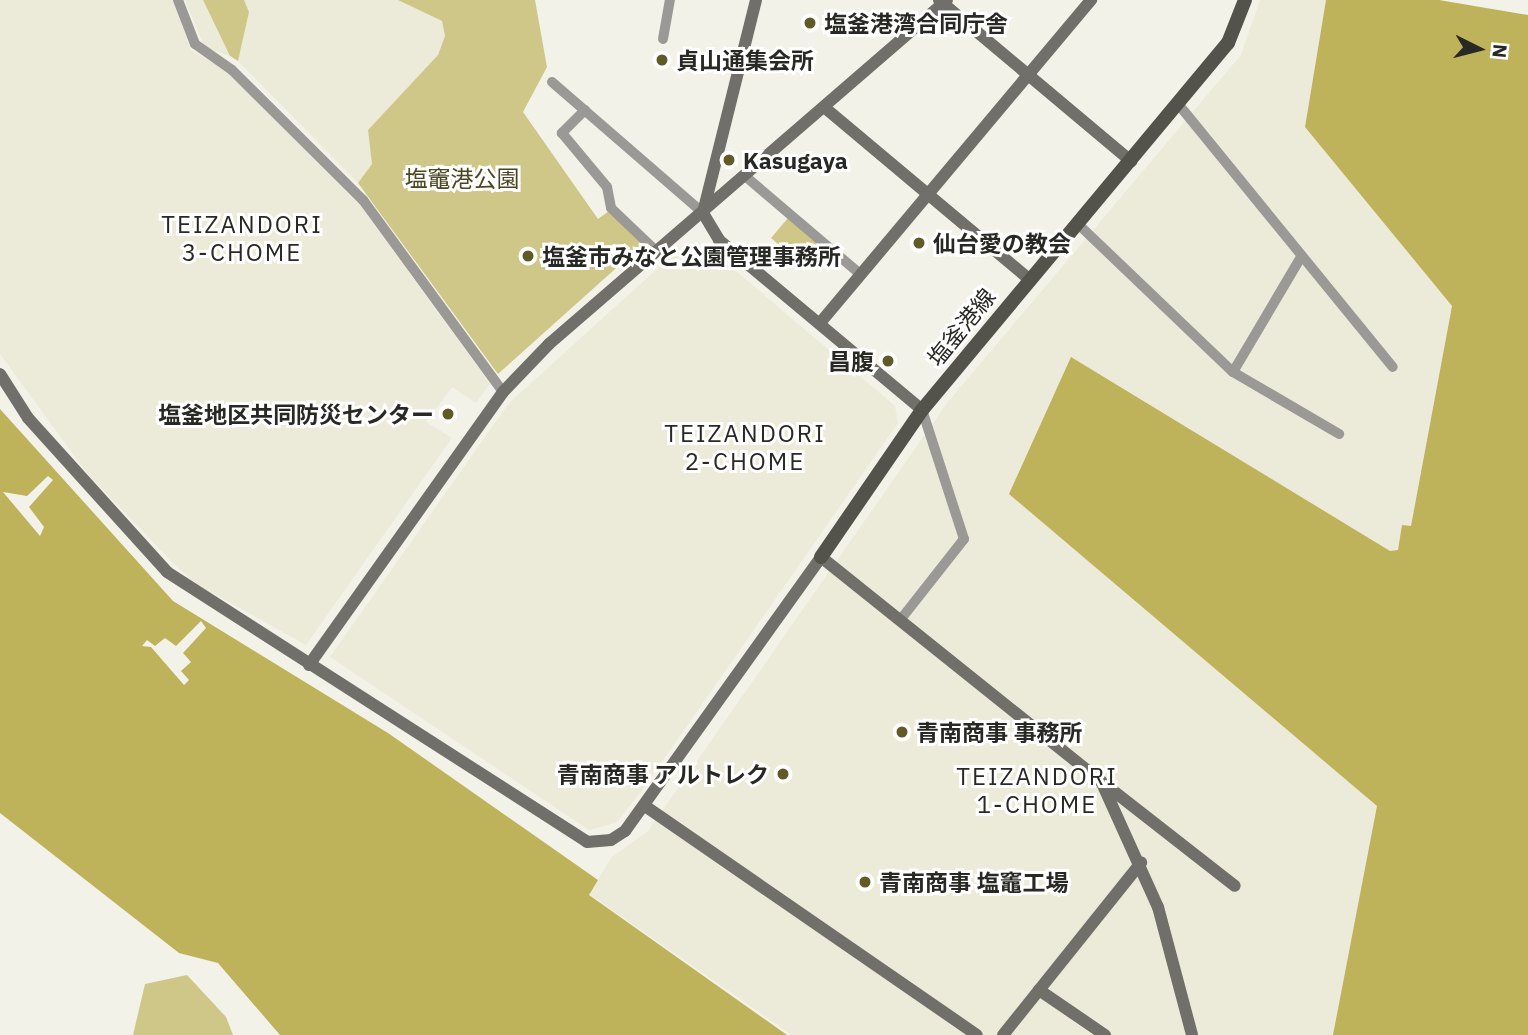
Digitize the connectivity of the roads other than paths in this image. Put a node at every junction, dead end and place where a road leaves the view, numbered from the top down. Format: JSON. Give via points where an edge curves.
{"nodes":[{"id":1,"x":178,"y":0,"type":"edge"},
{"id":2,"x":670,"y":0,"type":"edge"},
{"id":3,"x":756,"y":0,"type":"edge"},
{"id":4,"x":1091,"y":0,"type":"edge"},
{"id":5,"x":1245,"y":0,"type":"edge"},
{"id":6,"x":943,"y":1,"type":"edge"},
{"id":7,"x":663,"y":39,"type":"dead end"},
{"id":8,"x":1027,"y":74,"type":"junction"},
{"id":9,"x":552,"y":82,"type":"dead end"},
{"id":10,"x":1179,"y":105,"type":"junction"},
{"id":11,"x":824,"y":107,"type":"junction"},
{"id":12,"x":585,"y":110,"type":"junction"},
{"id":13,"x":1131,"y":161,"type":"junction"},
{"id":14,"x":745,"y":176,"type":"junction"},
{"id":15,"x":927,"y":195,"type":"junction"},
{"id":16,"x":703,"y":213,"type":"junction"},
{"id":17,"x":1078,"y":224,"type":"junction"},
{"id":18,"x":657,"y":252,"type":"junction"},
{"id":19,"x":1301,"y":257,"type":"junction"},
{"id":20,"x":860,"y":274,"type":"junction"},
{"id":21,"x":1029,"y":279,"type":"junction"},
{"id":22,"x":820,"y":323,"type":"junction"},
{"id":23,"x":1392,"y":367,"type":"dead end"},
{"id":24,"x":1233,"y":372,"type":"junction"},
{"id":25,"x":0,"y":374,"type":"edge"},
{"id":26,"x":503,"y":392,"type":"junction"},
{"id":27,"x":922,"y":410,"type":"junction"},
{"id":28,"x":1339,"y":434,"type":"dead end"},
{"id":29,"x":821,"y":557,"type":"junction"},
{"id":30,"x":901,"y":620,"type":"junction"},
{"id":31,"x":309,"y":665,"type":"junction"},
{"id":32,"x":1101,"y":781,"type":"junction"},
{"id":33,"x":645,"y":806,"type":"junction"},
{"id":34,"x":1141,"y":863,"type":"junction"},
{"id":35,"x":1235,"y":886,"type":"dead end"},
{"id":36,"x":1039,"y":990,"type":"junction"},
{"id":37,"x":977,"y":1035,"type":"edge"},
{"id":38,"x":1003,"y":1035,"type":"edge"},
{"id":39,"x":1105,"y":1035,"type":"edge"},
{"id":40,"x":1192,"y":1035,"type":"edge"}],
"edges":[{"from":1,"to":26,"type":"street","via":[[195,44],[232,70],[363,200]]},
{"from":2,"to":7,"type":"street"},
{"from":3,"to":16,"type":"street"},
{"from":4,"to":8,"type":"street"},
{"from":5,"to":10,"type":"main road","name":"塩釜港線","via":[[1228,43]]},
{"from":6,"to":8,"type":"street"},
{"from":6,"to":11,"type":"street"},
{"from":8,"to":13,"type":"street"},
{"from":8,"to":15,"type":"street"},
{"from":9,"to":12,"type":"street"},
{"from":10,"to":13,"type":"main road","name":"塩釜港線"},
{"from":10,"to":19,"type":"street"},
{"from":11,"to":14,"type":"street"},
{"from":11,"to":15,"type":"street"},
{"from":12,"to":16,"type":"street"},
{"from":12,"to":18,"type":"street","via":[[562,133],[607,187],[611,208]]},
{"from":13,"to":17,"type":"main road","name":"塩釜港線"},
{"from":14,"to":16,"type":"street"},
{"from":14,"to":20,"type":"street"},
{"from":15,"to":20,"type":"street"},
{"from":15,"to":21,"type":"street"},
{"from":16,"to":18,"type":"street"},
{"from":16,"to":22,"type":"street","via":[[719,240]]},
{"from":17,"to":21,"type":"main road","name":"塩釜港線"},
{"from":17,"to":24,"type":"street"},
{"from":18,"to":26,"type":"street","via":[[549,344]]},
{"from":19,"to":23,"type":"street"},
{"from":19,"to":24,"type":"street"},
{"from":20,"to":22,"type":"street"},
{"from":21,"to":27,"type":"main road","name":"塩釜港線"},
{"from":22,"to":27,"type":"street"},
{"from":24,"to":28,"type":"street"},
{"from":25,"to":31,"type":"street","via":[[28,418],[167,572]]},
{"from":26,"to":31,"type":"street"},
{"from":27,"to":29,"type":"main road","name":"塩釜港線"},
{"from":27,"to":30,"type":"street","via":[[964,540]]},
{"from":29,"to":30,"type":"street"},
{"from":29,"to":33,"type":"street"},
{"from":30,"to":32,"type":"street"},
{"from":31,"to":33,"type":"street","via":[[575,838],[611,840]]},
{"from":32,"to":34,"type":"street"},
{"from":32,"to":35,"type":"street"},
{"from":33,"to":37,"type":"street"},
{"from":34,"to":36,"type":"street"},
{"from":34,"to":40,"type":"street"},
{"from":36,"to":38,"type":"street"},
{"from":36,"to":39,"type":"street"}]}
